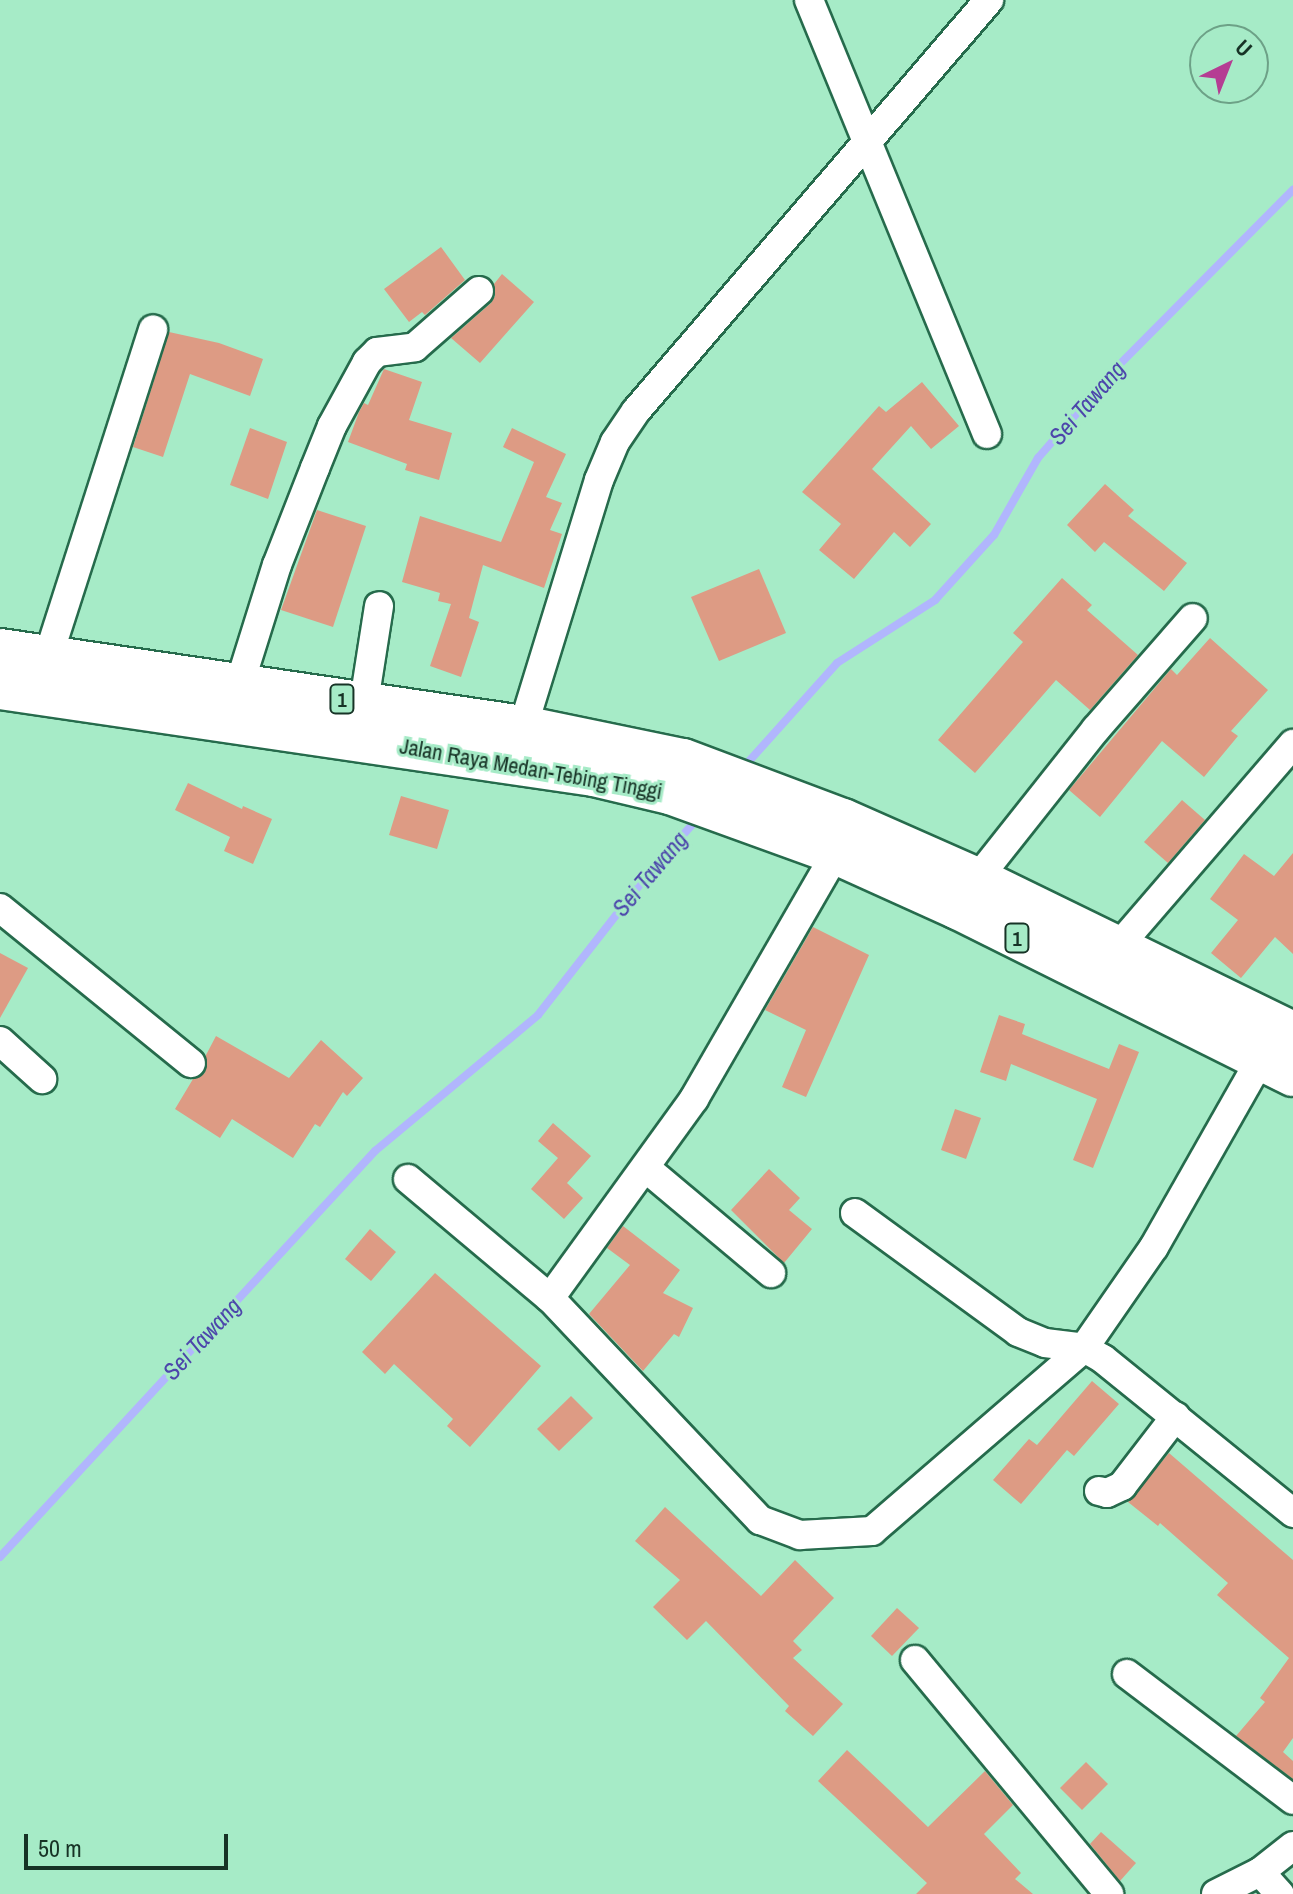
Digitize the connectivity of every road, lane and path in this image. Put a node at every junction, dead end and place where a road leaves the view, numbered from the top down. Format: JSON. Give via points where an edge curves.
{"nodes":[{"id":1,"x":809,"y":0,"type":"edge"},
{"id":2,"x":989,"y":0,"type":"edge"},
{"id":3,"x":868,"y":142,"type":"junction"},
{"id":4,"x":479,"y":291,"type":"dead end"},
{"id":5,"x":153,"y":329,"type":"dead end"},
{"id":6,"x":987,"y":434,"type":"dead end"},
{"id":7,"x":379,"y":606,"type":"dead end"},
{"id":8,"x":1193,"y":618,"type":"dead end"},
{"id":9,"x":0,"y":650,"type":"edge"},
{"id":10,"x":48,"y":657,"type":"junction"},
{"id":11,"x":239,"y":686,"type":"junction"},
{"id":12,"x":0,"y":688,"type":"edge"},
{"id":13,"x":364,"y":702,"type":"junction"},
{"id":14,"x":523,"y":727,"type":"junction"},
{"id":15,"x":1293,"y":744,"type":"edge"},
{"id":16,"x":676,"y":776,"type":"junction"},
{"id":17,"x":740,"y":798,"type":"junction"},
{"id":18,"x":836,"y":853,"type":"junction"},
{"id":19,"x":977,"y":879,"type":"junction"},
{"id":20,"x":0,"y":908,"type":"edge"},
{"id":21,"x":1116,"y":949,"type":"junction"},
{"id":22,"x":1293,"y":1033,"type":"edge"},
{"id":23,"x":0,"y":1041,"type":"edge"},
{"id":24,"x":191,"y":1063,"type":"dead end"},
{"id":25,"x":1285,"y":1071,"type":"edge"},
{"id":26,"x":42,"y":1079,"type":"dead end"},
{"id":27,"x":647,"y":1169,"type":"junction"},
{"id":28,"x":408,"y":1179,"type":"dead end"},
{"id":29,"x":855,"y":1213,"type":"dead end"},
{"id":30,"x":771,"y":1273,"type":"dead end"},
{"id":31,"x":550,"y":1298,"type":"junction"},
{"id":32,"x":1084,"y":1348,"type":"junction"},
{"id":33,"x":1176,"y":1416,"type":"junction"},
{"id":34,"x":1099,"y":1491,"type":"dead end"},
{"id":35,"x":1293,"y":1513,"type":"edge"},
{"id":36,"x":915,"y":1660,"type":"dead end"},
{"id":37,"x":1127,"y":1674,"type":"dead end"},
{"id":38,"x":1293,"y":1800,"type":"edge"},
{"id":39,"x":1293,"y":1846,"type":"edge"},
{"id":40,"x":1260,"y":1872,"type":"junction"},
{"id":41,"x":1109,"y":1894,"type":"edge"},
{"id":42,"x":1216,"y":1894,"type":"edge"},
{"id":43,"x":1280,"y":1894,"type":"edge"}],
"edges":[{"from":1,"to":3,"type":"street"},
{"from":2,"to":3,"type":"street"},
{"from":3,"to":6,"type":"street"},
{"from":3,"to":14,"type":"street","via":[[615,442]]},
{"from":4,"to":11,"type":"street","via":[[415,347],[377,352],[367,362],[320,455],[277,565]]},
{"from":5,"to":10,"type":"street"},
{"from":7,"to":13,"type":"street"},
{"from":8,"to":19,"type":"street"},
{"from":9,"to":10,"type":"highway","name":"Jalan Raya Medan-Tebing Tinggi","number":"1"},
{"from":10,"to":11,"type":"highway","name":"Jalan Raya Medan-Tebing Tinggi","number":"1"},
{"from":11,"to":13,"type":"highway","name":"Jalan Raya Medan-Tebing Tinggi","number":"1"},
{"from":12,"to":16,"type":"highway","name":"Jalan Raya Medan-Tebing Tinggi","number":"1","via":[[594,775]]},
{"from":13,"to":14,"type":"highway","name":"Jalan Raya Medan-Tebing Tinggi","number":"1"},
{"from":14,"to":16,"type":"highway","name":"Jalan Raya Medan-Tebing Tinggi","number":"1"},
{"from":15,"to":21,"type":"street"},
{"from":16,"to":17,"type":"highway","name":"Jalan Raya Medan-Tebing Tinggi","number":"1"},
{"from":17,"to":18,"type":"highway","name":"Jalan Raya Medan-Tebing Tinggi","number":"1"},
{"from":17,"to":19,"type":"highway","name":"Jalan Raya Medan-Tebing Tinggi","number":"1","via":[[843,820]]},
{"from":18,"to":25,"type":"highway","name":"Jalan Raya Medan-Tebing Tinggi","number":"1"},
{"from":18,"to":27,"type":"street","via":[[694,1099]]},
{"from":19,"to":21,"type":"highway","name":"Jalan Raya Medan-Tebing Tinggi","number":"1"},
{"from":20,"to":24,"type":"street"},
{"from":21,"to":22,"type":"highway","name":"Jalan Raya Medan-Tebing Tinggi","number":"1"},
{"from":23,"to":26,"type":"street"},
{"from":25,"to":32,"type":"street"},
{"from":27,"to":30,"type":"street"},
{"from":27,"to":31,"type":"street"},
{"from":28,"to":31,"type":"street"},
{"from":29,"to":32,"type":"street","via":[[1018,1332],[1045,1343]]},
{"from":31,"to":32,"type":"street","via":[[760,1520],[800,1535],[872,1531]]},
{"from":32,"to":33,"type":"street"},
{"from":33,"to":34,"type":"street","via":[[1122,1486]]},
{"from":33,"to":35,"type":"street"},
{"from":36,"to":41,"type":"street"},
{"from":37,"to":38,"type":"street"},
{"from":39,"to":40,"type":"street"},
{"from":40,"to":42,"type":"street"},
{"from":40,"to":43,"type":"street"}]}
